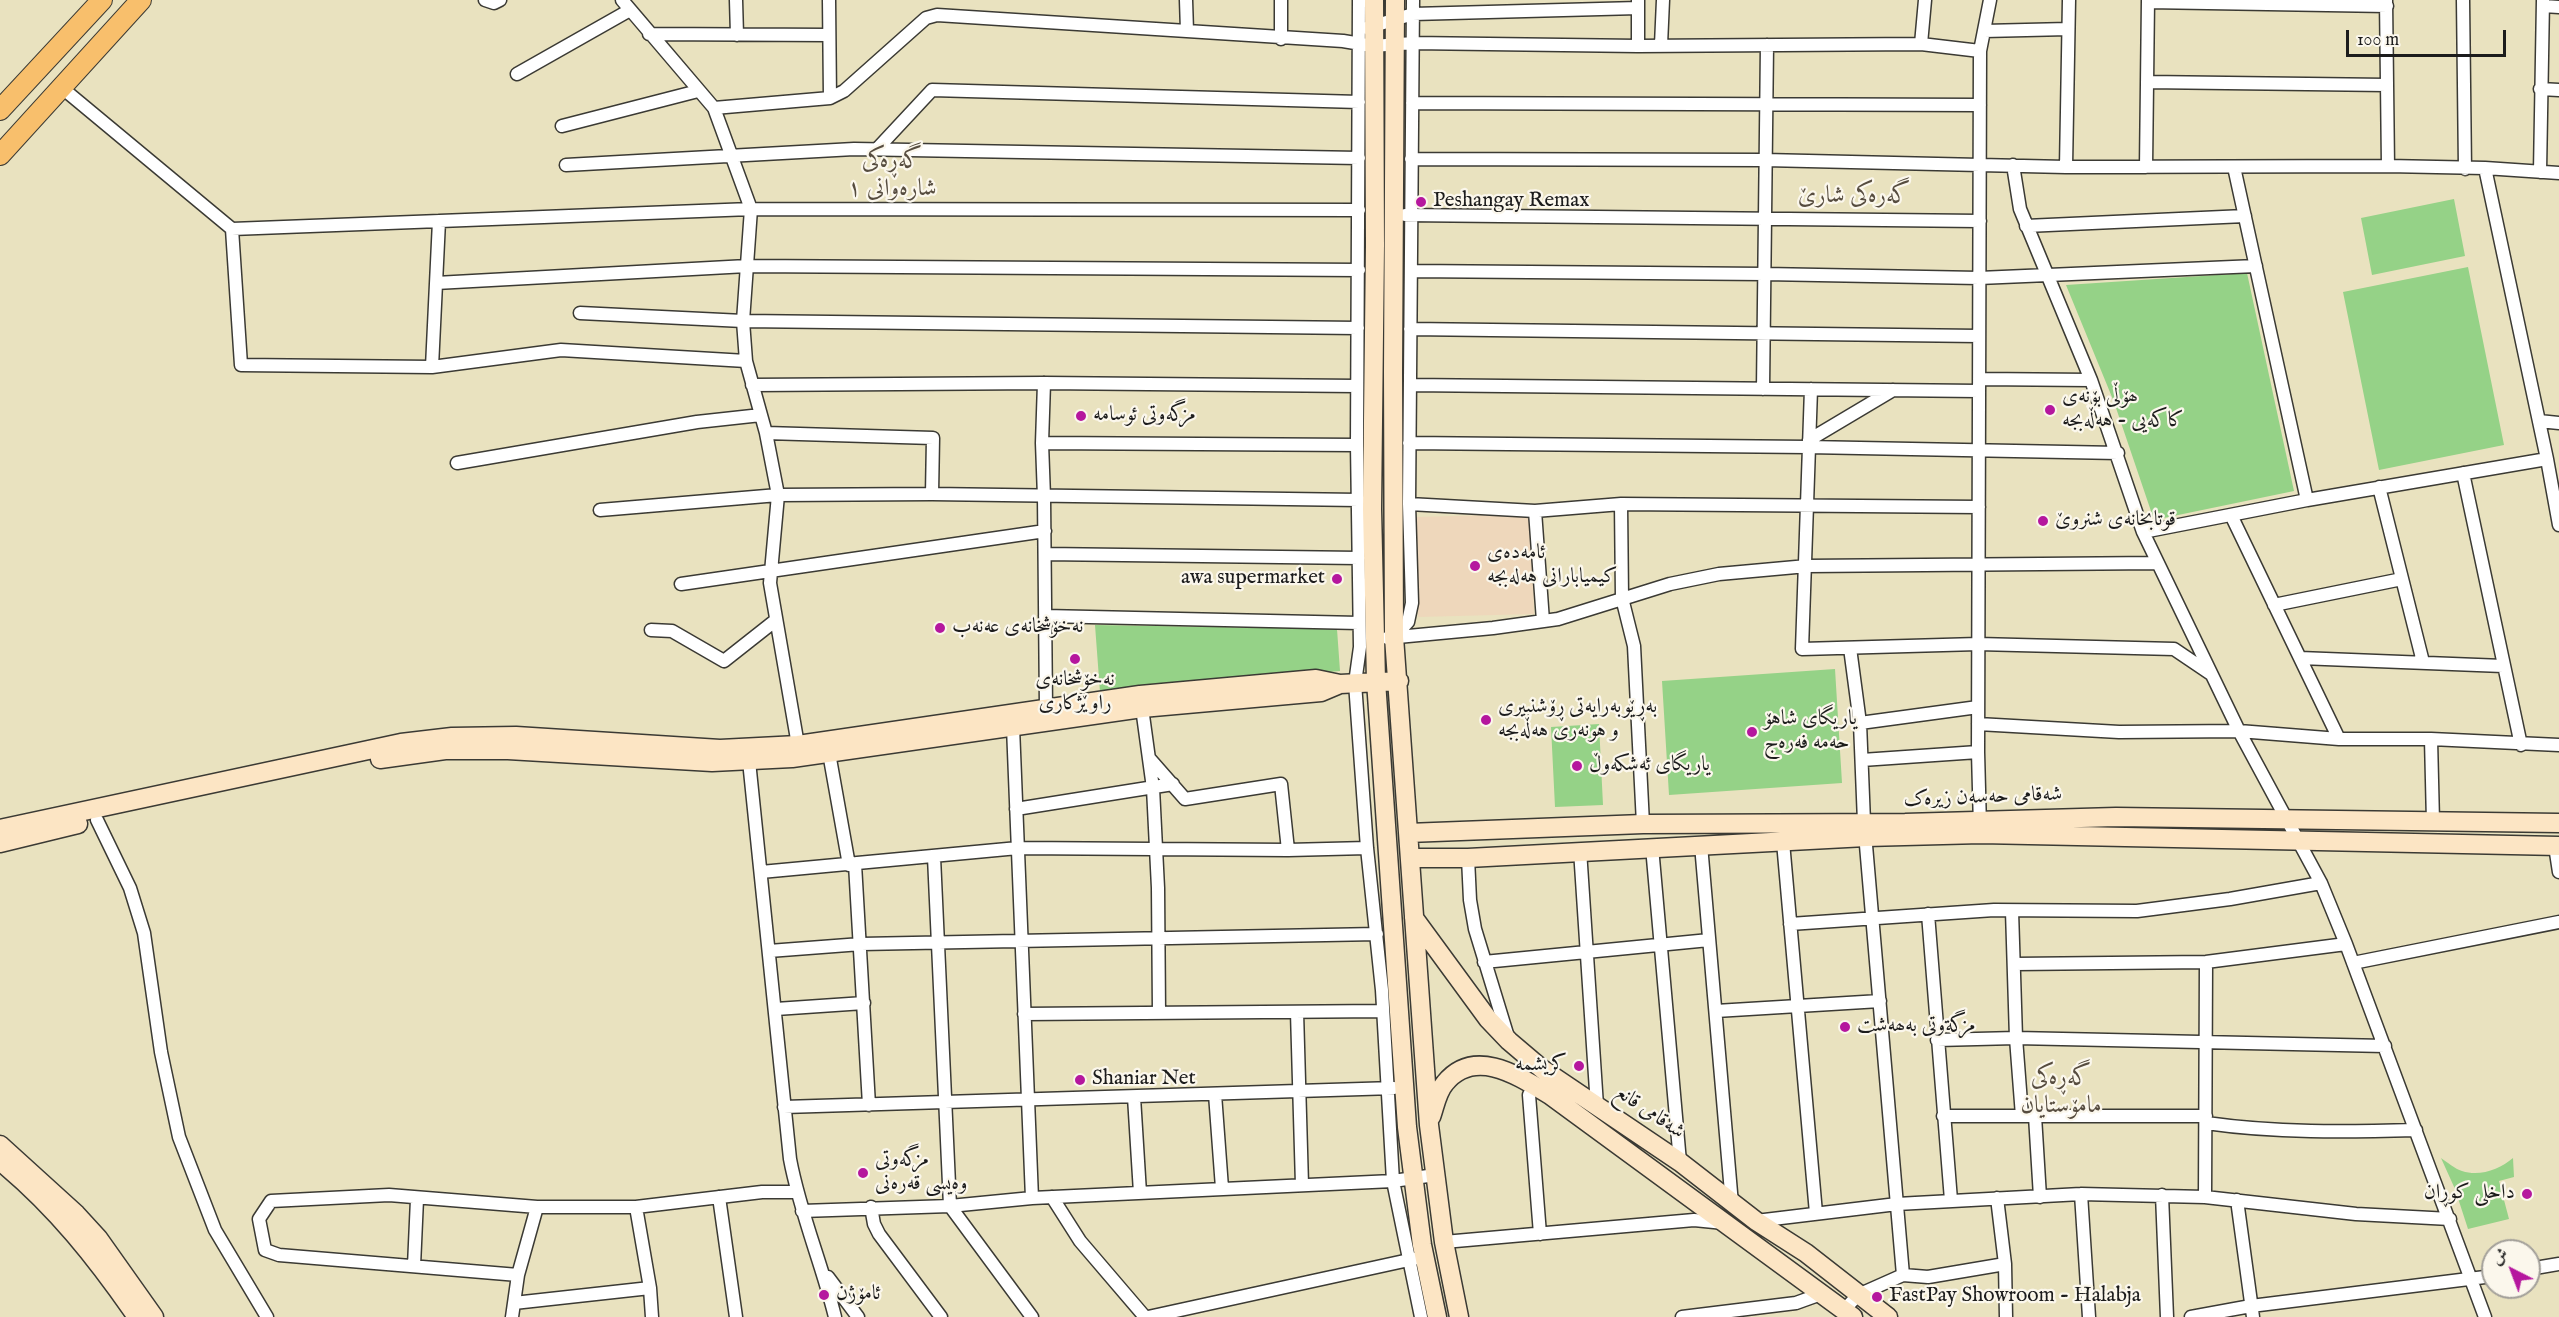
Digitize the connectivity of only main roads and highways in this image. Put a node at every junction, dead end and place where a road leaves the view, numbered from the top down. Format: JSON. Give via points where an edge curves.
{"nodes":[{"id":1,"x":102,"y":0,"type":"edge"},
{"id":2,"x":141,"y":0,"type":"edge"},
{"id":3,"x":1374,"y":0,"type":"edge"},
{"id":4,"x":1395,"y":0,"type":"edge"},
{"id":5,"x":0,"y":110,"type":"edge"},
{"id":6,"x":0,"y":154,"type":"edge"},
{"id":7,"x":1376,"y":681,"type":"junction"},
{"id":8,"x":1398,"y":681,"type":"junction"},
{"id":9,"x":1347,"y":683,"type":"junction"},
{"id":10,"x":906,"y":736,"type":"junction"},
{"id":11,"x":299,"y":770,"type":"junction"},
{"id":12,"x":2559,"y":823,"type":"edge"},
{"id":13,"x":1980,"y":827,"type":"junction"},
{"id":14,"x":0,"y":830,"type":"edge"},
{"id":15,"x":1865,"y":830,"type":"junction"},
{"id":16,"x":1408,"y":833,"type":"junction"},
{"id":17,"x":0,"y":843,"type":"edge"},
{"id":18,"x":2557,"y":846,"type":"edge"},
{"id":19,"x":1410,"y":858,"type":"junction"},
{"id":20,"x":1414,"y":917,"type":"junction"},
{"id":21,"x":1548,"y":1087,"type":"junction"},
{"id":22,"x":1429,"y":1125,"type":"junction"},
{"id":23,"x":0,"y":1145,"type":"edge"},
{"id":24,"x":2,"y":1165,"type":"edge"},
{"id":25,"x":1849,"y":1315,"type":"edge"},
{"id":26,"x":137,"y":1317,"type":"edge"},
{"id":27,"x":153,"y":1317,"type":"edge"},
{"id":28,"x":1437,"y":1317,"type":"edge"},
{"id":29,"x":1459,"y":1317,"type":"edge"},
{"id":30,"x":1888,"y":1317,"type":"edge"}],
"edges":[{"from":1,"to":5,"type":"main road"},
{"from":2,"to":6,"type":"main road"},
{"from":3,"to":7,"type":"main road","via":[[1366,29],[1363,506]]},
{"from":4,"to":8,"type":"main road","via":[[1404,17],[1405,44],[1404,376],[1394,637]]},
{"from":7,"to":8,"type":"main road"},
{"from":7,"to":9,"type":"main road"},
{"from":7,"to":28,"type":"main road","via":[[1396,1088],[1414,1179],[1417,1258]]},
{"from":8,"to":16,"type":"main road"},
{"from":9,"to":10,"type":"main road","via":[[1321,692]]},
{"from":9,"to":10,"type":"main road","via":[[1316,678],[1140,695]]},
{"from":10,"to":11,"type":"main road","via":[[829,753],[749,761],[445,750]]},
{"from":10,"to":11,"type":"main road","via":[[720,748],[603,740],[452,737],[401,743]]},
{"from":11,"to":14,"type":"main road"},
{"from":11,"to":17,"type":"main road"},
{"from":12,"to":13,"type":"main road","name":"شەقامی حەسەن زیرەک","via":[[2116,817]]},
{"from":13,"to":15,"type":"main road","name":"شەقامی حەسەن زیرەک"},
{"from":13,"to":18,"type":"main road","name":"شەقامی حەسەن زیرەک","via":[[2299,842]]},
{"from":15,"to":16,"type":"main road","name":"شەقامی حەسەن زیرەک","via":[[1643,824]]},
{"from":15,"to":19,"type":"main road","name":"شەقامی حەسەن زیرەک","via":[[1783,842]]},
{"from":16,"to":19,"type":"main road"},
{"from":19,"to":20,"type":"main road"},
{"from":20,"to":21,"type":"main road","name":"شەقامی قانع","via":[[1488,1019]]},
{"from":20,"to":22,"type":"main road"},
{"from":21,"to":22,"type":"main road","name":"شەقامی قانع","via":[[1511,1071],[1483,1065],[1461,1071],[1445,1082]]},
{"from":21,"to":25,"type":"main road","name":"شەقامی قانع"},
{"from":21,"to":30,"type":"main road","name":"شەقامی قانع","via":[[1597,1106],[1680,1162]]},
{"from":22,"to":29,"type":"main road","via":[[1444,1242]]},
{"from":23,"to":27,"type":"main road","via":[[98,1238]]},
{"from":24,"to":26,"type":"main road","via":[[42,1198],[85,1245]]}]}
